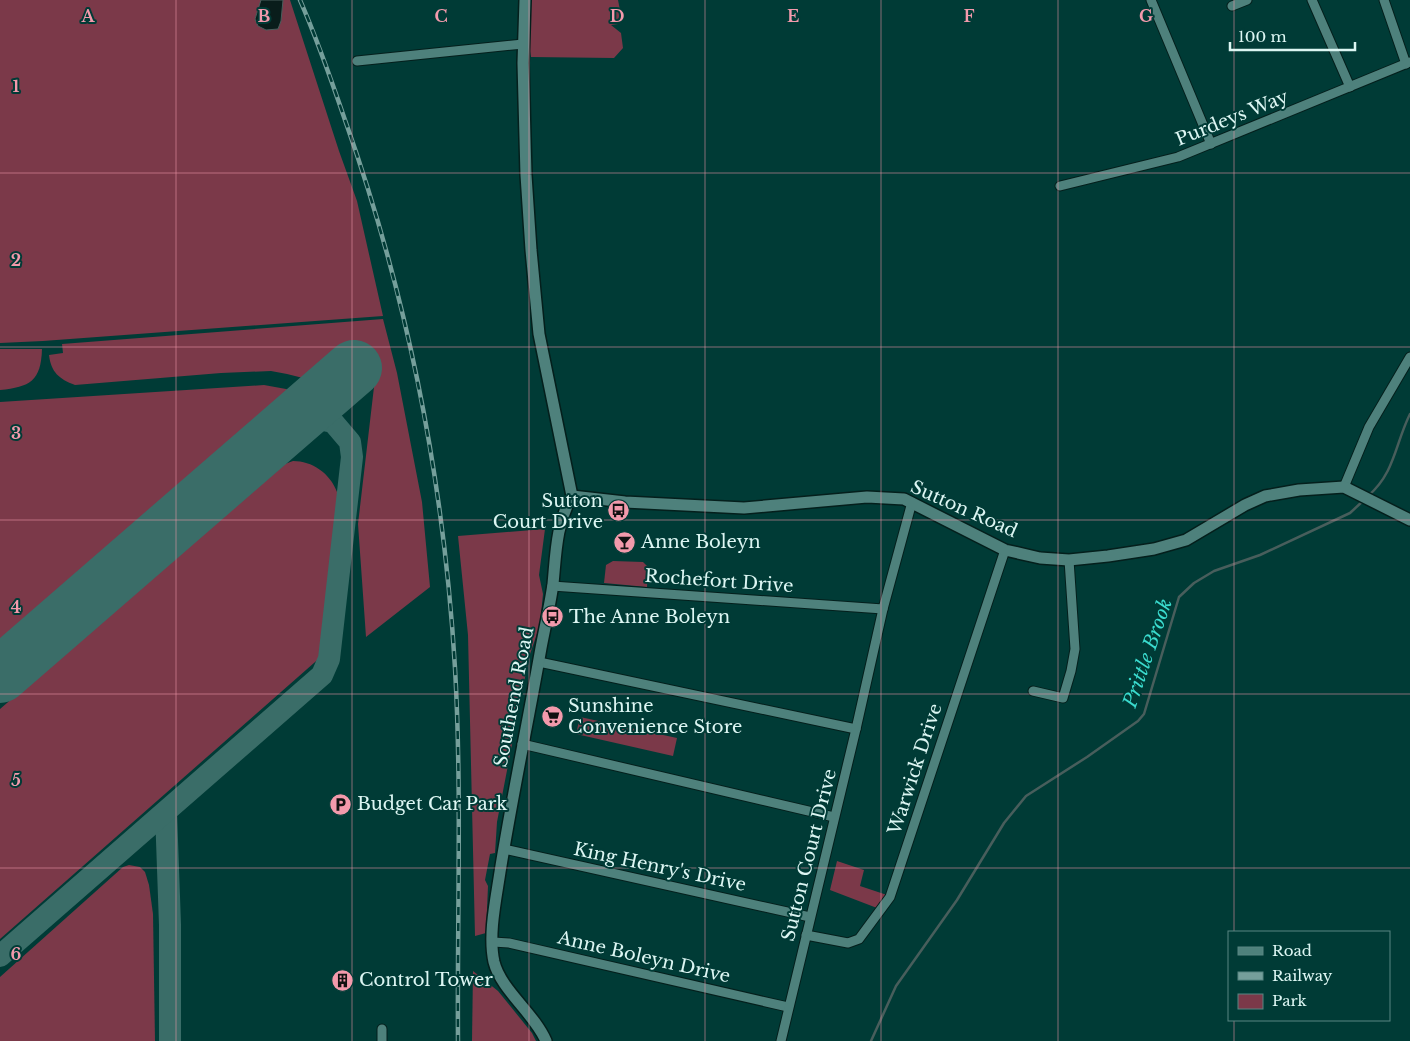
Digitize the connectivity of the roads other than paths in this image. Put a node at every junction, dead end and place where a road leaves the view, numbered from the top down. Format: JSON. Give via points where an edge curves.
{"nodes":[{"id":1,"x":525,"y":0,"type":"edge"},
{"id":2,"x":1151,"y":0,"type":"edge"},
{"id":3,"x":1247,"y":0,"type":"edge"},
{"id":4,"x":1312,"y":0,"type":"edge"},
{"id":5,"x":1384,"y":0,"type":"edge"},
{"id":6,"x":1232,"y":6,"type":"dead end"},
{"id":7,"x":523,"y":44,"type":"junction"},
{"id":8,"x":357,"y":61,"type":"dead end"},
{"id":9,"x":1408,"y":63,"type":"edge"},
{"id":10,"x":1350,"y":87,"type":"junction"},
{"id":11,"x":1211,"y":144,"type":"junction"},
{"id":12,"x":1060,"y":186,"type":"dead end"},
{"id":13,"x":1410,"y":357,"type":"edge"},
{"id":14,"x":1344,"y":487,"type":"junction"},
{"id":15,"x":572,"y":496,"type":"junction"},
{"id":16,"x":912,"y":502,"type":"junction"},
{"id":17,"x":1410,"y":520,"type":"edge"},
{"id":18,"x":1005,"y":550,"type":"junction"},
{"id":19,"x":1068,"y":560,"type":"junction"},
{"id":20,"x":552,"y":586,"type":"junction"},
{"id":21,"x":883,"y":609,"type":"junction"},
{"id":22,"x":539,"y":662,"type":"junction"},
{"id":23,"x":1033,"y":690,"type":"dead end"},
{"id":24,"x":856,"y":729,"type":"junction"},
{"id":25,"x":522,"y":744,"type":"junction"},
{"id":26,"x":834,"y":816,"type":"junction"},
{"id":27,"x":504,"y":849,"type":"junction"},
{"id":28,"x":810,"y":917,"type":"junction"},
{"id":29,"x":806,"y":935,"type":"junction"},
{"id":30,"x":493,"y":942,"type":"junction"},
{"id":31,"x":788,"y":1007,"type":"junction"},
{"id":32,"x":382,"y":1029,"type":"dead end"},
{"id":33,"x":382,"y":1041,"type":"edge"},
{"id":34,"x":546,"y":1041,"type":"edge"},
{"id":35,"x":781,"y":1041,"type":"edge"}],
"edges":[{"from":1,"to":7,"type":"street"},
{"from":2,"to":11,"type":"street"},
{"from":3,"to":6,"type":"street"},
{"from":4,"to":10,"type":"street"},
{"from":5,"to":9,"type":"street"},
{"from":7,"to":8,"type":"street"},
{"from":7,"to":15,"type":"street","via":[[526,175],[539,334]]},
{"from":9,"to":10,"type":"street","name":"Purdeys Way"},
{"from":10,"to":11,"type":"street","name":"Purdeys Way"},
{"from":11,"to":12,"type":"street","name":"Purdeys Way","via":[[1178,157]]},
{"from":13,"to":14,"type":"street","via":[[1369,427]]},
{"from":14,"to":17,"type":"street"},
{"from":14,"to":19,"type":"street","name":"Sutton Road","via":[[1265,496],[1186,540],[1154,549]]},
{"from":15,"to":16,"type":"street","name":"Sutton Road","via":[[744,508],[867,497]]},
{"from":15,"to":20,"type":"street","name":"Southend Road","via":[[559,528]]},
{"from":16,"to":18,"type":"street","name":"Sutton Road"},
{"from":16,"to":21,"type":"street","name":"Sutton Court Drive"},
{"from":18,"to":19,"type":"street","name":"Sutton Road"},
{"from":18,"to":29,"type":"street","name":"Warwick Drive","via":[[890,897],[859,939],[848,943]]},
{"from":19,"to":23,"type":"street","via":[[1075,649],[1071,671],[1063,698]]},
{"from":20,"to":21,"type":"street","name":"Rochefort Drive"},
{"from":20,"to":22,"type":"street","name":"Southend Road"},
{"from":21,"to":24,"type":"street","name":"Sutton Court Drive"},
{"from":22,"to":24,"type":"street"},
{"from":22,"to":25,"type":"street","name":"Southend Road"},
{"from":24,"to":26,"type":"street","name":"Sutton Court Drive"},
{"from":25,"to":26,"type":"street"},
{"from":25,"to":27,"type":"street","name":"Southend Road"},
{"from":26,"to":28,"type":"street","name":"Sutton Court Drive"},
{"from":27,"to":28,"type":"street","name":"King Henry's Drive"},
{"from":27,"to":30,"type":"street","name":"Southend Road"},
{"from":28,"to":29,"type":"street","name":"Sutton Court Drive"},
{"from":29,"to":31,"type":"street","name":"Sutton Court Drive"},
{"from":30,"to":31,"type":"street","name":"Anne Boleyn Drive"},
{"from":30,"to":34,"type":"street","name":"Southend Road","via":[[494,962],[500,978],[537,1024]]},
{"from":31,"to":35,"type":"street","name":"Sutton Court Drive"},
{"from":32,"to":33,"type":"street"}]}
